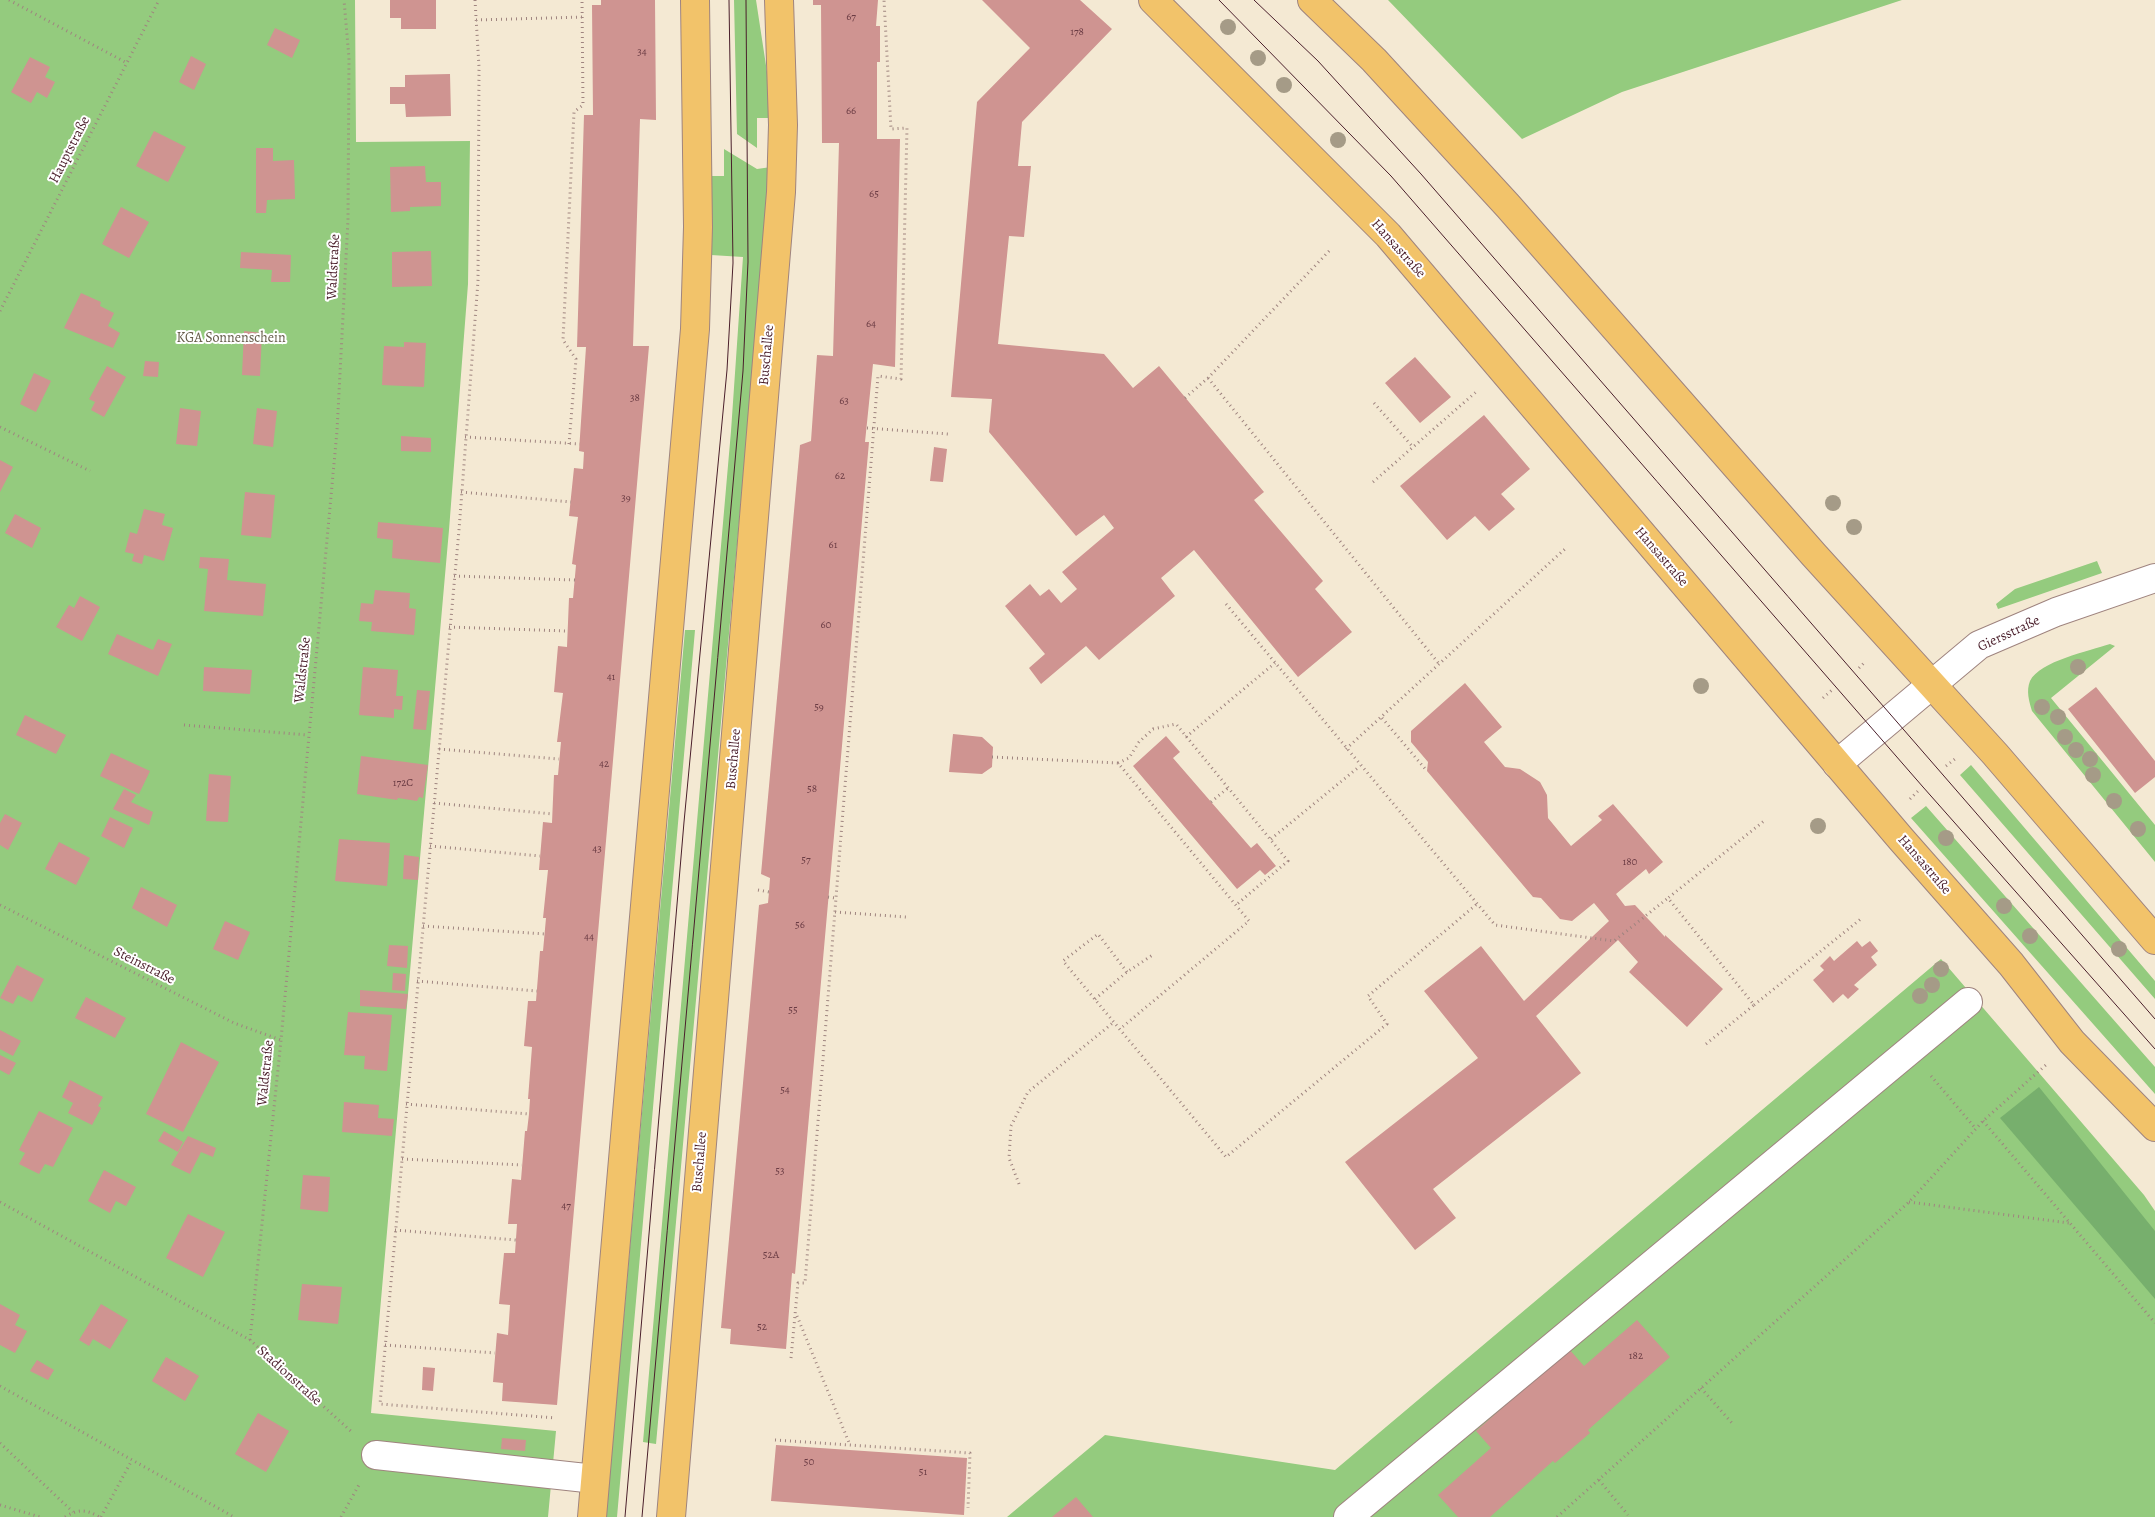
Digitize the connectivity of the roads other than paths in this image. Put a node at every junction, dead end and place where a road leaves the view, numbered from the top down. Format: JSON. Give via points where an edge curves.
{"nodes":[{"id":1,"x":695,"y":0,"type":"edge"},
{"id":2,"x":779,"y":0,"type":"edge"},
{"id":3,"x":1153,"y":0,"type":"edge"},
{"id":4,"x":1312,"y":0,"type":"edge"},
{"id":5,"x":2155,"y":578,"type":"edge"},
{"id":6,"x":1931,"y":684,"type":"junction"},
{"id":7,"x":1837,"y":764,"type":"junction"},
{"id":8,"x":2155,"y":940,"type":"edge"},
{"id":9,"x":1968,"y":1002,"type":"dead end"},
{"id":10,"x":2155,"y":1127,"type":"edge"},
{"id":11,"x":376,"y":1455,"type":"road end"},
{"id":12,"x":595,"y":1479,"type":"junction"},
{"id":13,"x":592,"y":1517,"type":"edge"},
{"id":14,"x":671,"y":1517,"type":"edge"},
{"id":15,"x":1348,"y":1517,"type":"edge"}],
"edges":[{"from":1,"to":12,"type":"main road","via":[[698,165],[695,328]]},
{"from":2,"to":14,"type":"main road","name":"Buschallee","via":[[783,125],[781,192]]},
{"from":3,"to":7,"type":"main road","name":"Hansastraße","via":[[1388,235]]},
{"from":4,"to":6,"type":"main road","via":[[1374,60],[1508,206]]},
{"from":5,"to":6,"type":"street","name":"Giersstraße","via":[[2056,612],[1979,645]]},
{"from":6,"to":7,"type":"street","name":"Giersstraße"},
{"from":6,"to":8,"type":"main road"},
{"from":7,"to":10,"type":"main road","name":"Hansastraße","via":[[2011,964],[2072,1042]]},
{"from":9,"to":15,"type":"street"},
{"from":11,"to":12,"type":"street"},
{"from":12,"to":13,"type":"main road"}]}
